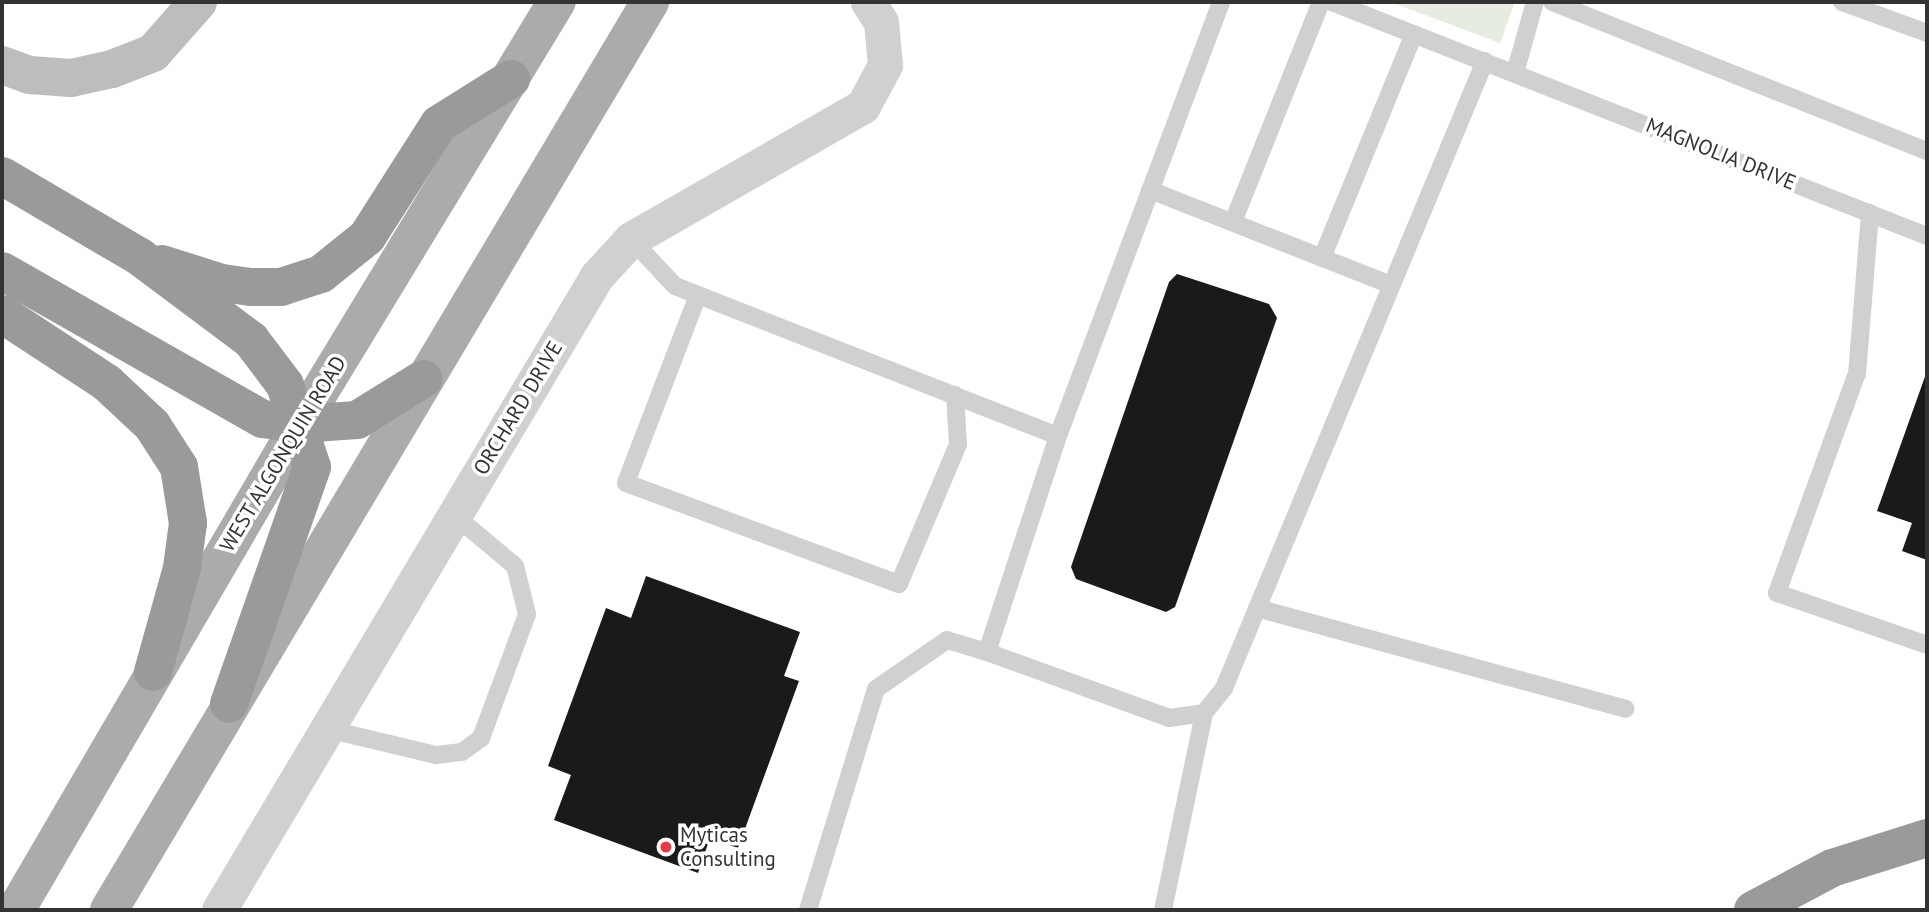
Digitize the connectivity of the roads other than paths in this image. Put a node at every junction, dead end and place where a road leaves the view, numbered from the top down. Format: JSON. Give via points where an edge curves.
{"nodes":[{"id":1,"x":198,"y":2,"type":"edge"},
{"id":2,"x":557,"y":2,"type":"edge"},
{"id":3,"x":649,"y":2,"type":"edge"},
{"id":4,"x":868,"y":2,"type":"edge"},
{"id":5,"x":1221,"y":2,"type":"edge"},
{"id":6,"x":1321,"y":2,"type":"edge"},
{"id":7,"x":1332,"y":2,"type":"edge"},
{"id":8,"x":1535,"y":2,"type":"edge"},
{"id":9,"x":1552,"y":2,"type":"edge"},
{"id":10,"x":1842,"y":2,"type":"edge"},
{"id":11,"x":1927,"y":33,"type":"edge"},
{"id":12,"x":1414,"y":34,"type":"junction"},
{"id":13,"x":1485,"y":61,"type":"junction"},
{"id":14,"x":2,"y":65,"type":"edge"},
{"id":15,"x":1515,"y":73,"type":"junction"},
{"id":16,"x":511,"y":79,"type":"junction"},
{"id":17,"x":1927,"y":150,"type":"edge"},
{"id":18,"x":2,"y":176,"type":"edge"},
{"id":19,"x":1150,"y":190,"type":"junction"},
{"id":20,"x":1870,"y":214,"type":"junction"},
{"id":21,"x":1233,"y":222,"type":"junction"},
{"id":22,"x":1927,"y":236,"type":"edge"},
{"id":23,"x":631,"y":239,"type":"junction"},
{"id":24,"x":140,"y":257,"type":"junction"},
{"id":25,"x":1322,"y":258,"type":"junction"},
{"id":26,"x":2,"y":271,"type":"edge"},
{"id":27,"x":1391,"y":285,"type":"junction"},
{"id":28,"x":698,"y":295,"type":"junction"},
{"id":29,"x":2,"y":314,"type":"edge"},
{"id":30,"x":423,"y":379,"type":"junction"},
{"id":31,"x":955,"y":395,"type":"junction"},
{"id":32,"x":300,"y":424,"type":"junction"},
{"id":33,"x":1058,"y":436,"type":"junction"},
{"id":34,"x":454,"y":515,"type":"junction"},
{"id":35,"x":1257,"y":608,"type":"junction"},
{"id":36,"x":1927,"y":645,"type":"edge"},
{"id":37,"x":987,"y":652,"type":"junction"},
{"id":38,"x":153,"y":671,"type":"junction"},
{"id":39,"x":229,"y":704,"type":"junction"},
{"id":40,"x":1625,"y":709,"type":"dead end"},
{"id":41,"x":1204,"y":713,"type":"junction"},
{"id":42,"x":327,"y":729,"type":"junction"},
{"id":43,"x":1927,"y":838,"type":"edge"},
{"id":44,"x":16,"y":910,"type":"edge"},
{"id":45,"x":109,"y":910,"type":"edge"},
{"id":46,"x":219,"y":910,"type":"edge"},
{"id":47,"x":808,"y":910,"type":"edge"},
{"id":48,"x":1163,"y":910,"type":"edge"},
{"id":49,"x":1753,"y":910,"type":"edge"}],
"edges":[{"from":1,"to":14,"type":"street","via":[[153,53],[112,69],[71,78],[30,75]]},
{"from":2,"to":16,"type":"main road","name":"WEST ALGONQUIN ROAD"},
{"from":3,"to":30,"type":"main road"},
{"from":4,"to":23,"type":"street","name":"ORCHARD DRIVE","via":[[881,22],[885,65],[863,106]]},
{"from":5,"to":19,"type":"lane"},
{"from":6,"to":21,"type":"lane"},
{"from":7,"to":12,"type":"lane","name":"MAGNOLIA DRIVE"},
{"from":8,"to":15,"type":"lane"},
{"from":9,"to":17,"type":"lane"},
{"from":10,"to":11,"type":"lane"},
{"from":12,"to":13,"type":"lane","name":"MAGNOLIA DRIVE"},
{"from":12,"to":25,"type":"lane"},
{"from":13,"to":15,"type":"lane","name":"MAGNOLIA DRIVE"},
{"from":13,"to":27,"type":"lane"},
{"from":15,"to":20,"type":"lane","name":"MAGNOLIA DRIVE"},
{"from":16,"to":24,"type":"highway","via":[[439,124],[367,237],[321,274],[281,287],[251,287],[222,283]]},
{"from":16,"to":32,"type":"main road","name":"WEST ALGONQUIN ROAD"},
{"from":18,"to":24,"type":"highway"},
{"from":19,"to":21,"type":"lane"},
{"from":19,"to":33,"type":"lane"},
{"from":20,"to":22,"type":"lane","name":"MAGNOLIA DRIVE"},
{"from":20,"to":36,"type":"lane","via":[[1857,373],[1777,593]]},
{"from":21,"to":25,"type":"lane"},
{"from":23,"to":28,"type":"lane","via":[[675,286]]},
{"from":23,"to":34,"type":"street","name":"ORCHARD DRIVE","via":[[597,276]]},
{"from":24,"to":32,"type":"highway","via":[[251,340],[285,385]]},
{"from":25,"to":27,"type":"lane"},
{"from":26,"to":32,"type":"highway","via":[[263,419]]},
{"from":27,"to":35,"type":"lane"},
{"from":28,"to":31,"type":"lane"},
{"from":28,"to":31,"type":"lane","via":[[626,483],[899,584],[958,444]]},
{"from":29,"to":38,"type":"highway","via":[[107,383],[152,425],[179,467],[188,523],[182,568]]},
{"from":30,"to":32,"type":"highway","via":[[357,420]]},
{"from":30,"to":39,"type":"main road"},
{"from":31,"to":33,"type":"lane"},
{"from":32,"to":38,"type":"main road","name":"WEST ALGONQUIN ROAD"},
{"from":32,"to":39,"type":"highway","via":[[312,467]]},
{"from":33,"to":37,"type":"lane"},
{"from":34,"to":42,"type":"street","name":"ORCHARD DRIVE"},
{"from":34,"to":42,"type":"lane","via":[[515,566],[527,614],[481,738],[462,752],[436,755]]},
{"from":35,"to":40,"type":"lane"},
{"from":35,"to":41,"type":"lane","via":[[1224,688]]},
{"from":37,"to":41,"type":"lane","via":[[1169,718]]},
{"from":37,"to":47,"type":"lane","via":[[947,640],[876,689]]},
{"from":38,"to":44,"type":"main road","name":"WEST ALGONQUIN ROAD"},
{"from":39,"to":45,"type":"main road"},
{"from":41,"to":48,"type":"lane"},
{"from":42,"to":46,"type":"street","name":"ORCHARD DRIVE"},
{"from":43,"to":49,"type":"highway","via":[[1832,868]]}]}
